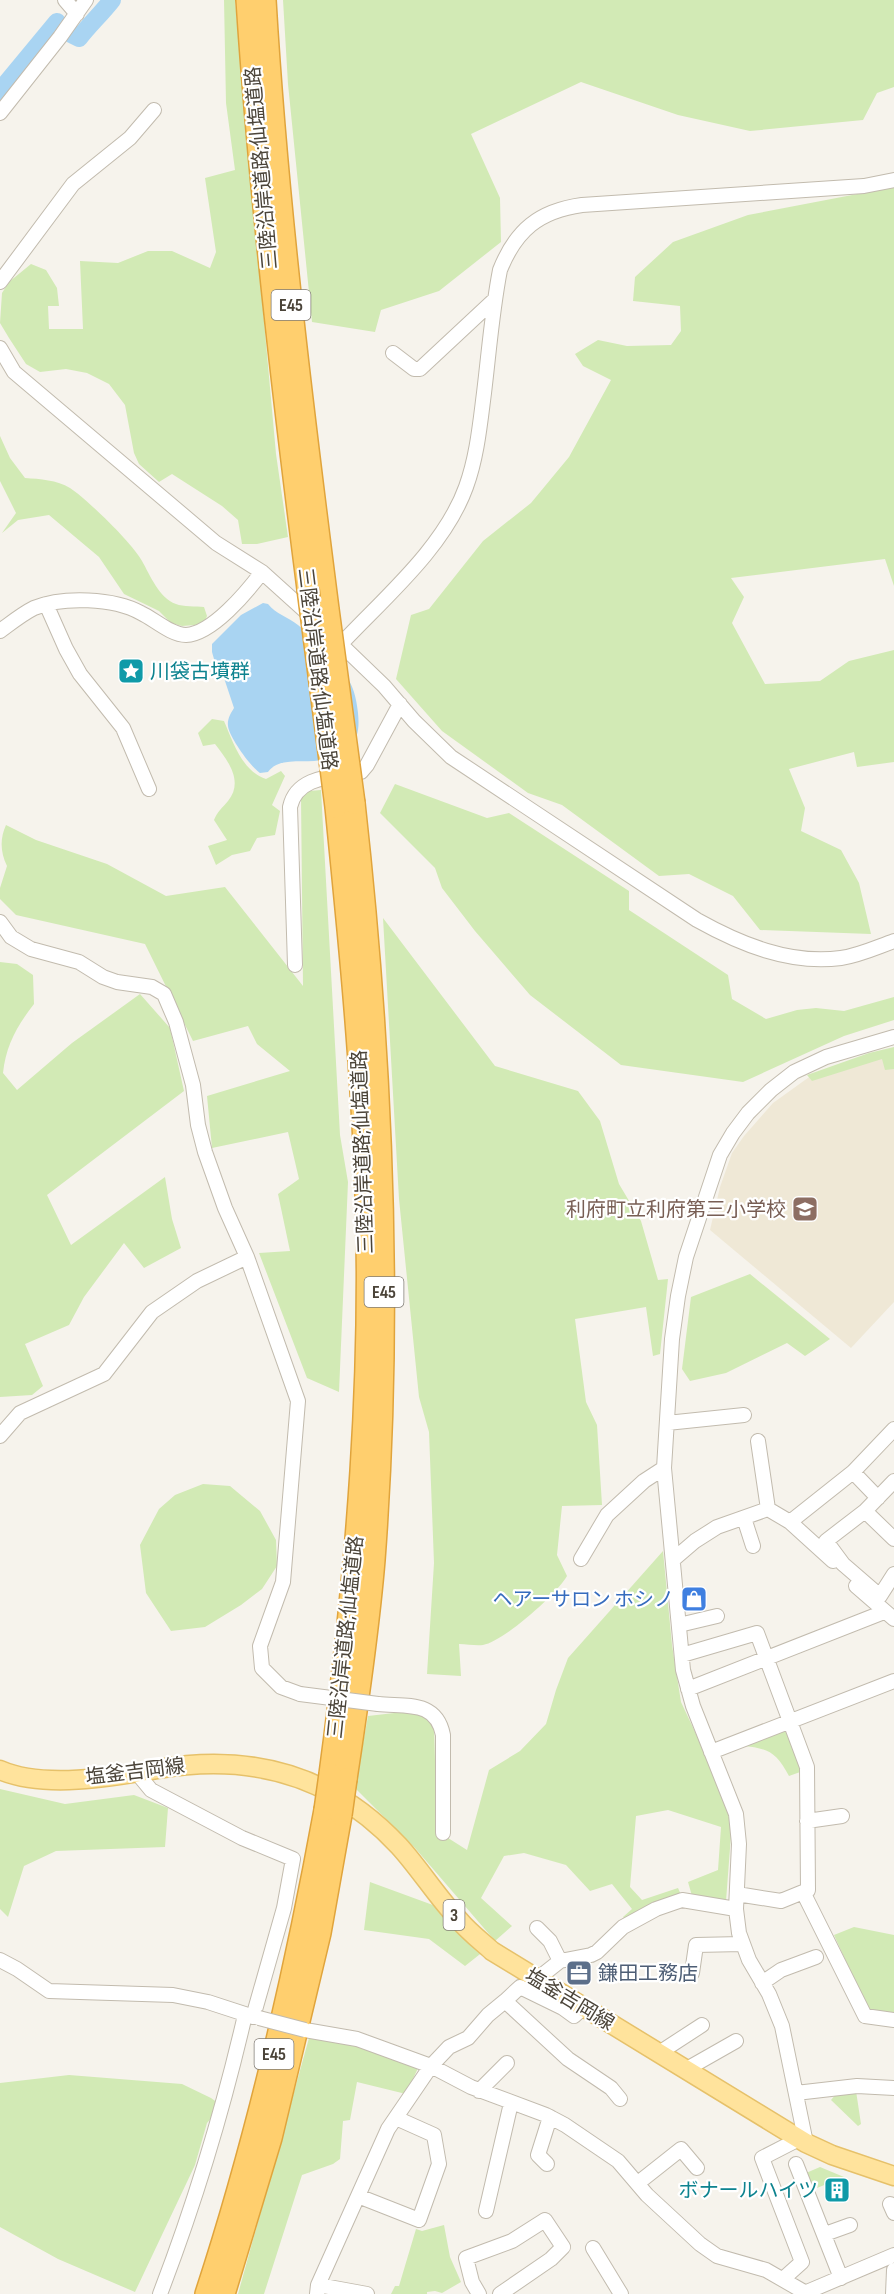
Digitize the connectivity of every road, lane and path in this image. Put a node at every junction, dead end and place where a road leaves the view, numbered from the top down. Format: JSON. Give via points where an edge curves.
{"nodes":[{"id":1,"x":65,"y":0,"type":"edge"},
{"id":2,"x":86,"y":0,"type":"edge"},
{"id":3,"x":247,"y":0,"type":"edge"},
{"id":4,"x":265,"y":0,"type":"edge"},
{"id":5,"x":77,"y":14,"type":"junction"},
{"id":6,"x":154,"y":110,"type":"dead end"},
{"id":7,"x":0,"y":113,"type":"edge"},
{"id":8,"x":894,"y":180,"type":"edge"},
{"id":9,"x":0,"y":282,"type":"edge"},
{"id":10,"x":494,"y":300,"type":"junction"},
{"id":11,"x":0,"y":348,"type":"edge"},
{"id":12,"x":393,"y":353,"type":"dead end"},
{"id":13,"x":262,"y":572,"type":"junction"},
{"id":14,"x":46,"y":604,"type":"junction"},
{"id":15,"x":0,"y":631,"type":"edge"},
{"id":16,"x":341,"y":644,"type":"junction"},
{"id":17,"x":400,"y":704,"type":"junction"},
{"id":18,"x":149,"y":789,"type":"dead end"},
{"id":19,"x":345,"y":805,"type":"junction"},
{"id":20,"x":0,"y":922,"type":"edge"},
{"id":21,"x":894,"y":940,"type":"edge"},
{"id":22,"x":295,"y":965,"type":"dead end"},
{"id":23,"x":894,"y":1037,"type":"edge"},
{"id":24,"x":247,"y":1257,"type":"junction"},
{"id":25,"x":744,"y":1415,"type":"dead end"},
{"id":26,"x":667,"y":1423,"type":"junction"},
{"id":27,"x":894,"y":1429,"type":"edge"},
{"id":28,"x":0,"y":1436,"type":"edge"},
{"id":29,"x":758,"y":1441,"type":"dead end"},
{"id":30,"x":664,"y":1468,"type":"junction"},
{"id":31,"x":853,"y":1472,"type":"junction"},
{"id":32,"x":894,"y":1481,"type":"edge"},
{"id":33,"x":878,"y":1498,"type":"junction"},
{"id":34,"x":768,"y":1509,"type":"junction"},
{"id":35,"x":865,"y":1511,"type":"junction"},
{"id":36,"x":744,"y":1518,"type":"junction"},
{"id":37,"x":790,"y":1522,"type":"junction"},
{"id":38,"x":894,"y":1539,"type":"edge"},
{"id":39,"x":753,"y":1546,"type":"dead end"},
{"id":40,"x":581,"y":1559,"type":"dead end"},
{"id":41,"x":674,"y":1559,"type":"junction"},
{"id":42,"x":894,"y":1574,"type":"edge"},
{"id":43,"x":717,"y":1616,"type":"dead end"},
{"id":44,"x":889,"y":1616,"type":"edge"},
{"id":45,"x":679,"y":1625,"type":"junction"},
{"id":46,"x":682,"y":1654,"type":"junction"},
{"id":47,"x":765,"y":1659,"type":"junction"},
{"id":48,"x":894,"y":1681,"type":"edge"},
{"id":49,"x":688,"y":1689,"type":"junction"},
{"id":50,"x":790,"y":1722,"type":"junction"},
{"id":51,"x":711,"y":1752,"type":"junction"},
{"id":52,"x":0,"y":1770,"type":"edge"},
{"id":53,"x":137,"y":1773,"type":"junction"},
{"id":54,"x":842,"y":1816,"type":"dead end"},
{"id":55,"x":807,"y":1821,"type":"junction"},
{"id":56,"x":443,"y":1833,"type":"dead end"},
{"id":57,"x":803,"y":1892,"type":"junction"},
{"id":58,"x":737,"y":1894,"type":"junction"},
{"id":59,"x":736,"y":1909,"type":"junction"},
{"id":60,"x":537,"y":1928,"type":"dead end"},
{"id":61,"x":742,"y":1944,"type":"junction"},
{"id":62,"x":816,"y":1957,"type":"dead end"},
{"id":63,"x":0,"y":1960,"type":"edge"},
{"id":64,"x":560,"y":1961,"type":"junction"},
{"id":65,"x":692,"y":1973,"type":"dead end"},
{"id":66,"x":536,"y":1980,"type":"junction"},
{"id":67,"x":762,"y":1983,"type":"junction"},
{"id":68,"x":505,"y":2001,"type":"junction"},
{"id":69,"x":584,"y":2007,"type":"junction"},
{"id":70,"x":252,"y":2017,"type":"junction"},
{"id":71,"x":894,"y":2020,"type":"edge"},
{"id":72,"x":702,"y":2025,"type":"dead end"},
{"id":73,"x":736,"y":2042,"type":"dead end"},
{"id":74,"x":659,"y":2053,"type":"junction"},
{"id":75,"x":507,"y":2063,"type":"dead end"},
{"id":76,"x":431,"y":2066,"type":"junction"},
{"id":77,"x":685,"y":2070,"type":"junction"},
{"id":78,"x":894,"y":2088,"type":"edge"},
{"id":79,"x":479,"y":2091,"type":"junction"},
{"id":80,"x":796,"y":2092,"type":"junction"},
{"id":81,"x":620,"y":2099,"type":"dead end"},
{"id":82,"x":511,"y":2103,"type":"junction"},
{"id":83,"x":550,"y":2117,"type":"junction"},
{"id":84,"x":396,"y":2118,"type":"junction"},
{"id":85,"x":802,"y":2141,"type":"junction"},
{"id":86,"x":547,"y":2164,"type":"dead end"},
{"id":87,"x":795,"y":2164,"type":"dead end"},
{"id":88,"x":697,"y":2168,"type":"dead end"},
{"id":89,"x":894,"y":2176,"type":"edge"},
{"id":90,"x":638,"y":2183,"type":"junction"},
{"id":91,"x":358,"y":2196,"type":"junction"},
{"id":92,"x":486,"y":2211,"type":"dead end"},
{"id":93,"x":850,"y":2225,"type":"dead end"},
{"id":94,"x":825,"y":2234,"type":"junction"},
{"id":95,"x":231,"y":2246,"type":"junction"},
{"id":96,"x":593,"y":2248,"type":"dead end"},
{"id":97,"x":894,"y":2260,"type":"edge"},
{"id":98,"x":841,"y":2278,"type":"junction"},
{"id":99,"x":783,"y":2279,"type":"junction"},
{"id":100,"x":318,"y":2289,"type":"edge"},
{"id":101,"x":508,"y":2292,"type":"edge"},
{"id":102,"x":804,"y":2293,"type":"edge"},
{"id":103,"x":160,"y":2294,"type":"edge"},
{"id":104,"x":204,"y":2294,"type":"edge"},
{"id":105,"x":225,"y":2294,"type":"edge"},
{"id":106,"x":367,"y":2294,"type":"edge"},
{"id":107,"x":479,"y":2294,"type":"edge"},
{"id":108,"x":621,"y":2294,"type":"edge"},
{"id":109,"x":893,"y":2294,"type":"edge"}],
"edges":[{"from":1,"to":5,"type":"street"},
{"from":2,"to":5,"type":"street"},
{"from":3,"to":19,"type":"highway","name":"三陸沿岸道路;仙塩道路","number":"E45","bridge":true,"via":[[272,290],[308,589]]},
{"from":4,"to":19,"type":"highway","name":"三陸沿岸道路;仙塩道路","number":"E45","bridge":true,"via":[[289,287],[328,609]]},
{"from":5,"to":7,"type":"street"},
{"from":6,"to":9,"type":"street","via":[[130,138],[73,183]]},
{"from":8,"to":10,"type":"street","via":[[864,186],[563,207],[547,213],[519,236],[506,254]]},
{"from":10,"to":12,"type":"street","via":[[420,369],[414,369]]},
{"from":10,"to":16,"type":"street","via":[[480,430],[466,488],[440,536]]},
{"from":11,"to":13,"type":"street","via":[[14,372],[216,543]]},
{"from":13,"to":14,"type":"street","via":[[210,625],[187,635],[120,604]]},
{"from":13,"to":16,"type":"street"},
{"from":14,"to":15,"type":"street","via":[[21,615]]},
{"from":14,"to":18,"type":"street","via":[[80,674],[123,728]]},
{"from":16,"to":17,"type":"street"},
{"from":17,"to":21,"type":"street","via":[[451,757],[730,939],[790,956],[828,959],[857,954]]},
{"from":17,"to":22,"type":"street","via":[[361,772],[307,783],[292,796]]},
{"from":19,"to":95,"type":"highway","name":"三陸沿岸道路;仙塩道路","number":"E45","bridge":true,"via":[[365,1167],[367,1312],[356,1559],[333,1813]]},
{"from":20,"to":24,"type":"street","via":[[11,937],[31,949],[80,962],[117,982],[152,987],[164,994],[193,1085],[205,1152]]},
{"from":23,"to":26,"type":"street","via":[[825,1057],[794,1072],[748,1113],[720,1155],[686,1257],[678,1296]]},
{"from":24,"to":28,"type":"street","via":[[197,1281],[152,1312],[104,1374],[20,1413]]},
{"from":24,"to":56,"type":"street","bridge":true,"via":[[298,1401],[284,1582],[260,1646],[262,1668],[281,1687],[300,1694],[430,1711],[441,1725],[443,1735]]},
{"from":25,"to":26,"type":"street"},
{"from":26,"to":30,"type":"street"},
{"from":27,"to":31,"type":"street"},
{"from":29,"to":34,"type":"street"},
{"from":30,"to":40,"type":"street","via":[[607,1515]]},
{"from":30,"to":41,"type":"street"},
{"from":31,"to":33,"type":"street"},
{"from":31,"to":37,"type":"street"},
{"from":32,"to":33,"type":"street"},
{"from":33,"to":35,"type":"street"},
{"from":34,"to":36,"type":"street"},
{"from":34,"to":37,"type":"street"},
{"from":35,"to":38,"type":"street"},
{"from":35,"to":42,"type":"street","via":[[826,1542],[843,1564],[880,1596]]},
{"from":36,"to":39,"type":"street"},
{"from":36,"to":41,"type":"street","via":[[717,1527]]},
{"from":37,"to":44,"type":"street"},
{"from":41,"to":45,"type":"street"},
{"from":43,"to":45,"type":"street"},
{"from":44,"to":47,"type":"street"},
{"from":45,"to":46,"type":"street"},
{"from":46,"to":47,"type":"street","via":[[757,1633]]},
{"from":46,"to":49,"type":"street"},
{"from":47,"to":49,"type":"street"},
{"from":47,"to":50,"type":"street"},
{"from":48,"to":50,"type":"street"},
{"from":49,"to":51,"type":"street"},
{"from":50,"to":51,"type":"street"},
{"from":50,"to":55,"type":"street","via":[[807,1767]]},
{"from":51,"to":58,"type":"street","via":[[739,1827]]},
{"from":52,"to":53,"type":"main road","name":"塩釜吉岡線","number":"3","via":[[60,1780]]},
{"from":53,"to":66,"type":"main road","name":"塩釜吉岡線","number":"3","via":[[209,1762],[245,1765],[302,1778],[333,1793],[367,1814],[399,1846],[459,1921],[492,1952]]},
{"from":53,"to":70,"type":"street","via":[[151,1790],[242,1838],[293,1859],[284,1908]]},
{"from":54,"to":55,"type":"street"},
{"from":55,"to":57,"type":"street","via":[[808,1890]]},
{"from":57,"to":58,"type":"street","via":[[781,1901]]},
{"from":57,"to":71,"type":"street","via":[[865,2016]]},
{"from":58,"to":59,"type":"street"},
{"from":59,"to":61,"type":"street"},
{"from":59,"to":64,"type":"street","via":[[682,1900],[623,1927],[591,1955]]},
{"from":60,"to":64,"type":"street","via":[[550,1941]]},
{"from":61,"to":65,"type":"street","via":[[692,1940]]},
{"from":61,"to":67,"type":"street"},
{"from":62,"to":67,"type":"street","via":[[781,1970]]},
{"from":63,"to":70,"type":"street","via":[[49,1991],[173,1995]]},
{"from":64,"to":66,"type":"street"},
{"from":66,"to":69,"type":"main road","name":"塩釜吉岡線","number":"3"},
{"from":67,"to":80,"type":"street","via":[[782,2026]]},
{"from":68,"to":69,"type":"street","via":[[520,1987],[574,2016]]},
{"from":68,"to":76,"type":"street","via":[[468,2038],[449,2047]]},
{"from":68,"to":81,"type":"street","via":[[568,2059],[611,2088]]},
{"from":69,"to":74,"type":"main road","name":"塩釜吉岡線","number":"3"},
{"from":70,"to":76,"type":"street","bridge":true,"via":[[357,2039]]},
{"from":70,"to":103,"type":"street","via":[[185,2229]]},
{"from":72,"to":74,"type":"street"},
{"from":73,"to":77,"type":"street"},
{"from":74,"to":77,"type":"main road","name":"塩釜吉岡線","number":"3"},
{"from":75,"to":79,"type":"street"},
{"from":76,"to":79,"type":"street"},
{"from":76,"to":84,"type":"street"},
{"from":77,"to":85,"type":"main road","name":"塩釜吉岡線","number":"3"},
{"from":78,"to":80,"type":"street","via":[[857,2086]]},
{"from":79,"to":82,"type":"street"},
{"from":80,"to":85,"type":"street"},
{"from":82,"to":83,"type":"street"},
{"from":82,"to":92,"type":"street"},
{"from":83,"to":86,"type":"street","via":[[538,2155]]},
{"from":83,"to":90,"type":"street","via":[[618,2161]]},
{"from":84,"to":91,"type":"street"},
{"from":84,"to":91,"type":"street","via":[[434,2135],[439,2164],[419,2220]]},
{"from":85,"to":89,"type":"main road","name":"塩釜吉岡線","number":"3"},
{"from":85,"to":99,"type":"street","via":[[762,2158],[802,2262]]},
{"from":87,"to":94,"type":"street"},
{"from":88,"to":90,"type":"street","via":[[681,2149]]},
{"from":90,"to":99,"type":"street","via":[[646,2195],[717,2256],[758,2267]]},
{"from":91,"to":100,"type":"street"},
{"from":93,"to":94,"type":"street"},
{"from":94,"to":98,"type":"street"},
{"from":95,"to":104,"type":"highway"},
{"from":95,"to":105,"type":"highway"},
{"from":96,"to":108,"type":"street"},
{"from":97,"to":98,"type":"street"},
{"from":97,"to":109,"type":"street"},
{"from":98,"to":102,"type":"street"},
{"from":99,"to":102,"type":"street"},
{"from":100,"to":106,"type":"street"},
{"from":101,"to":107,"type":"street","via":[[563,2247],[545,2220],[512,2241],[465,2258]]}]}
